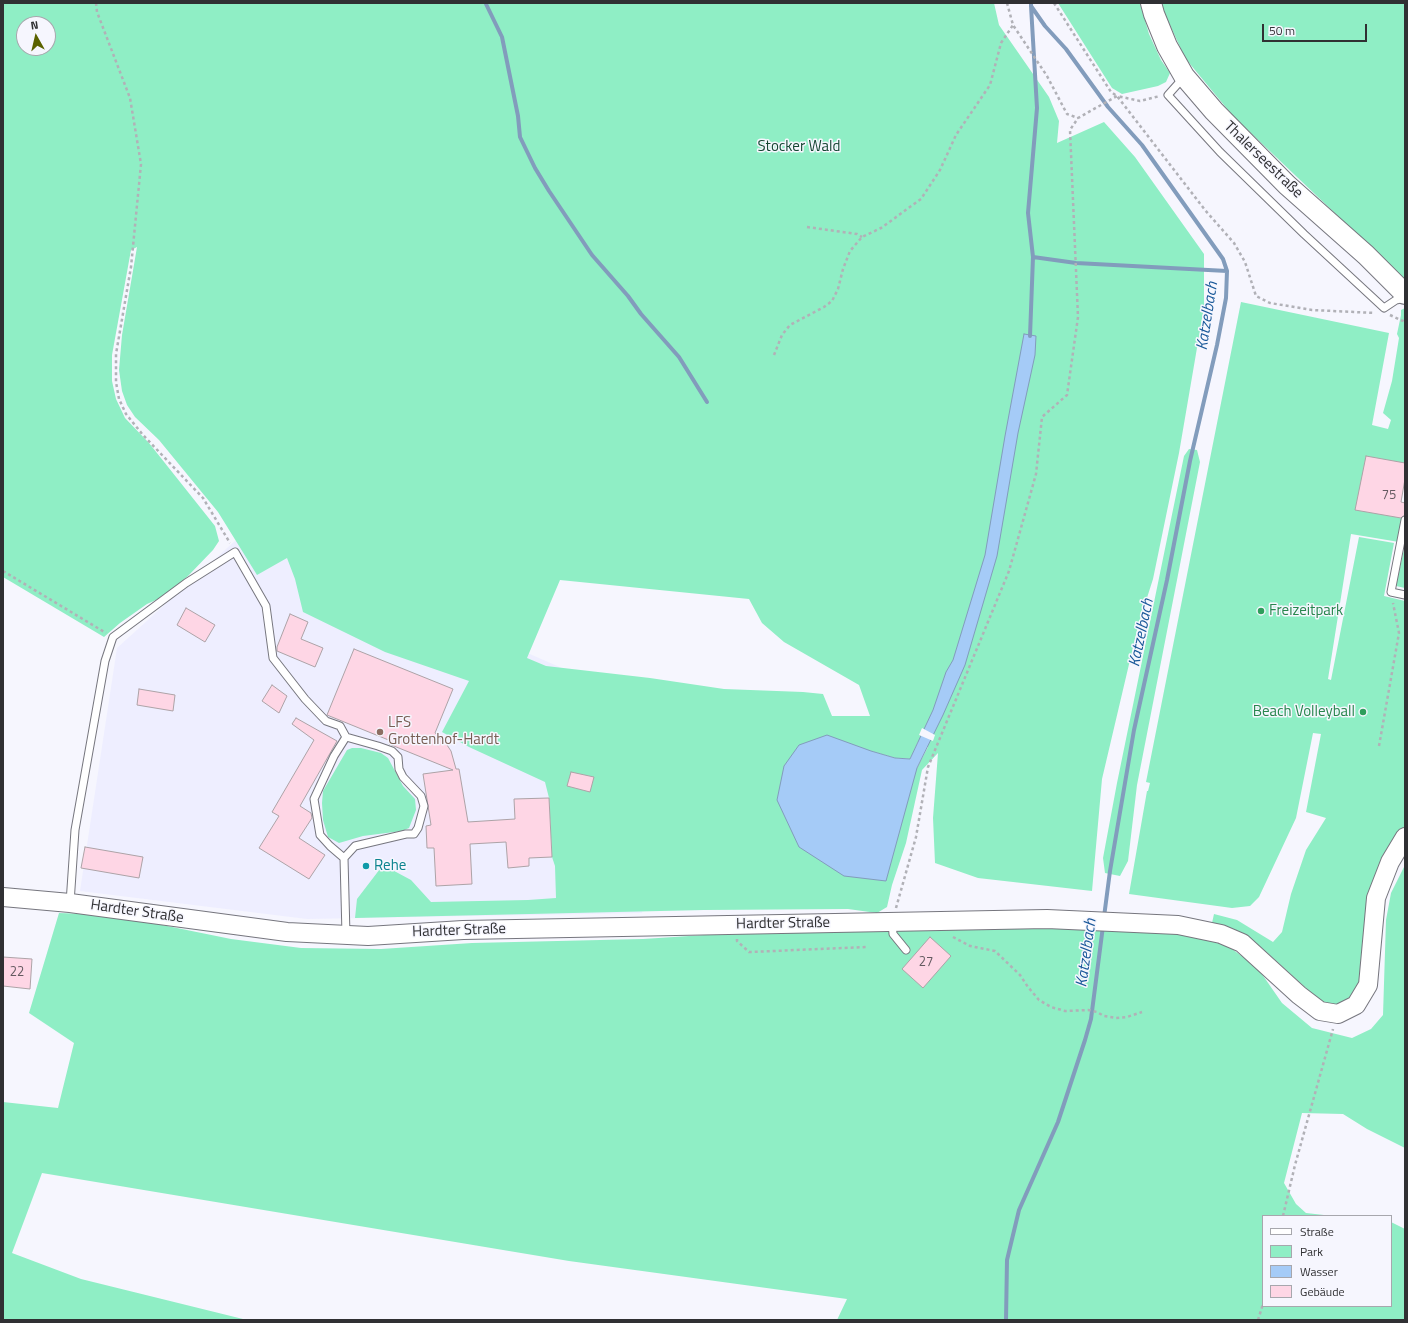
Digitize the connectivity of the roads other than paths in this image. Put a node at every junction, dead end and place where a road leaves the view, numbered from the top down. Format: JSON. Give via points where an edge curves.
{"nodes":[{"id":1,"x":1151,"y":3,"type":"edge"},
{"id":2,"x":1184,"y":76,"type":"junction"},
{"id":3,"x":1405,"y":294,"type":"edge"},
{"id":4,"x":1405,"y":298,"type":"edge"},
{"id":5,"x":1405,"y":520,"type":"edge"},
{"id":6,"x":1405,"y":595,"type":"edge"},
{"id":7,"x":346,"y":737,"type":"junction"},
{"id":8,"x":1405,"y":837,"type":"edge"},
{"id":9,"x":344,"y":858,"type":"junction"},
{"id":10,"x":3,"y":896,"type":"edge"},
{"id":11,"x":70,"y":902,"type":"junction"},
{"id":12,"x":892,"y":922,"type":"junction"},
{"id":13,"x":346,"y":935,"type":"junction"},
{"id":14,"x":906,"y":950,"type":"dead end"}],
"edges":[{"from":1,"to":2,"type":"main road","name":"Thalerseestraße","via":[[1167,46]]},
{"from":2,"to":3,"type":"main road","name":"Thalerseestraße","via":[[1214,111],[1287,185],[1366,255]]},
{"from":2,"to":4,"type":"lane","via":[[1168,95],[1220,152],[1384,308],[1396,300]]},
{"from":5,"to":6,"type":"lane","via":[[1391,592]]},
{"from":7,"to":9,"type":"lane","via":[[314,799],[320,835]]},
{"from":7,"to":9,"type":"lane","via":[[392,751],[398,757],[403,777],[421,796],[424,806],[414,834],[355,846]]},
{"from":7,"to":11,"type":"lane","via":[[340,726],[326,720],[305,699],[273,658],[266,606],[235,552],[186,583],[113,637],[105,661],[75,830]]},
{"from":8,"to":12,"type":"street","name":"Hardter Straße","via":[[1390,862],[1376,898],[1368,985],[1356,1005],[1338,1014],[1320,1011],[1248,947],[1220,934],[1178,925],[1047,919]]},
{"from":9,"to":13,"type":"lane"},
{"from":10,"to":11,"type":"street","name":"Hardter Straße"},
{"from":11,"to":13,"type":"street","name":"Hardter Straße","via":[[287,932]]},
{"from":12,"to":13,"type":"street","name":"Hardter Straße","via":[[463,930]]},
{"from":12,"to":14,"type":"lane","via":[[893,934]]}]}
